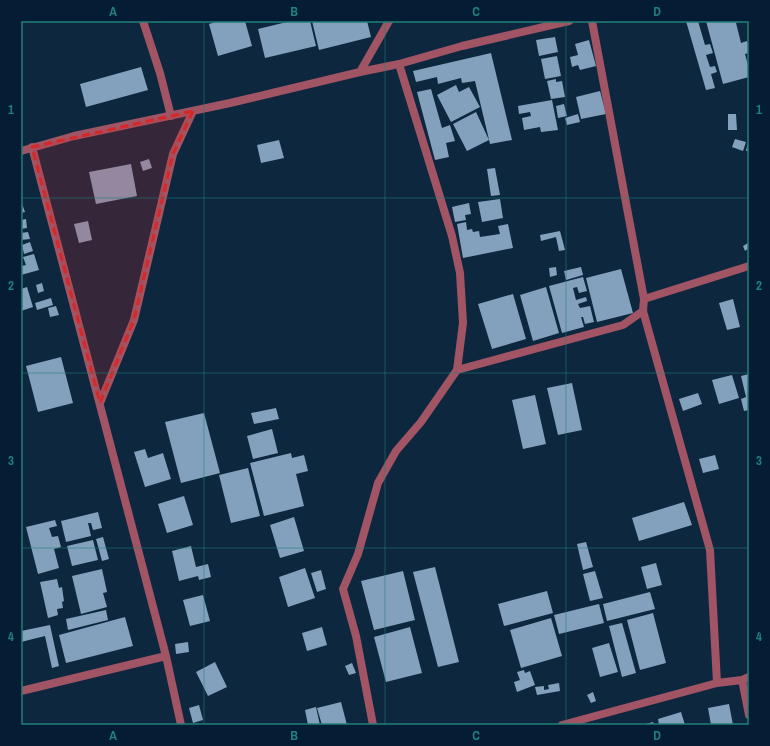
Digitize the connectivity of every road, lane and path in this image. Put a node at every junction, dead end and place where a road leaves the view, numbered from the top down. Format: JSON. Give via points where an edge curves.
{"nodes":[{"id":1,"x":144,"y":21,"type":"edge"},
{"id":2,"x":389,"y":21,"type":"edge"},
{"id":3,"x":568,"y":21,"type":"edge"},
{"id":4,"x":592,"y":21,"type":"edge"},
{"id":5,"x":555,"y":22,"type":"edge"},
{"id":6,"x":399,"y":64,"type":"junction"},
{"id":7,"x":360,"y":72,"type":"junction"},
{"id":8,"x":193,"y":111,"type":"junction"},
{"id":9,"x":171,"y":116,"type":"junction"},
{"id":10,"x":32,"y":147,"type":"junction"},
{"id":11,"x":21,"y":151,"type":"edge"},
{"id":12,"x":749,"y":266,"type":"edge"},
{"id":13,"x":644,"y":299,"type":"junction"},
{"id":14,"x":643,"y":311,"type":"junction"},
{"id":15,"x":457,"y":370,"type":"junction"},
{"id":16,"x":100,"y":403,"type":"junction"},
{"id":17,"x":166,"y":656,"type":"junction"},
{"id":18,"x":746,"y":678,"type":"edge"},
{"id":19,"x":717,"y":683,"type":"junction"},
{"id":20,"x":21,"y":691,"type":"edge"},
{"id":21,"x":749,"y":716,"type":"edge"},
{"id":22,"x":181,"y":725,"type":"edge"},
{"id":23,"x":373,"y":725,"type":"edge"},
{"id":24,"x":562,"y":725,"type":"edge"}],
"edges":[{"from":1,"to":9,"type":"street"},
{"from":2,"to":7,"type":"street"},
{"from":3,"to":5,"type":"street"},
{"from":4,"to":13,"type":"street"},
{"from":5,"to":6,"type":"street"},
{"from":6,"to":7,"type":"street"},
{"from":6,"to":15,"type":"street","via":[[452,236],[460,273],[463,323]]},
{"from":7,"to":8,"type":"street"},
{"from":8,"to":9,"type":"street"},
{"from":8,"to":16,"type":"street","via":[[173,154],[134,320]]},
{"from":9,"to":10,"type":"street"},
{"from":10,"to":11,"type":"street"},
{"from":10,"to":16,"type":"street"},
{"from":12,"to":13,"type":"street"},
{"from":13,"to":14,"type":"street"},
{"from":14,"to":15,"type":"street","via":[[623,325]]},
{"from":14,"to":19,"type":"street","via":[[710,550]]},
{"from":15,"to":23,"type":"street","via":[[421,422],[396,451],[378,483],[358,554],[343,589],[356,636]]},
{"from":16,"to":17,"type":"street"},
{"from":17,"to":20,"type":"street"},
{"from":17,"to":22,"type":"street"},
{"from":18,"to":19,"type":"street"},
{"from":18,"to":21,"type":"street"},
{"from":19,"to":24,"type":"street"}]}
